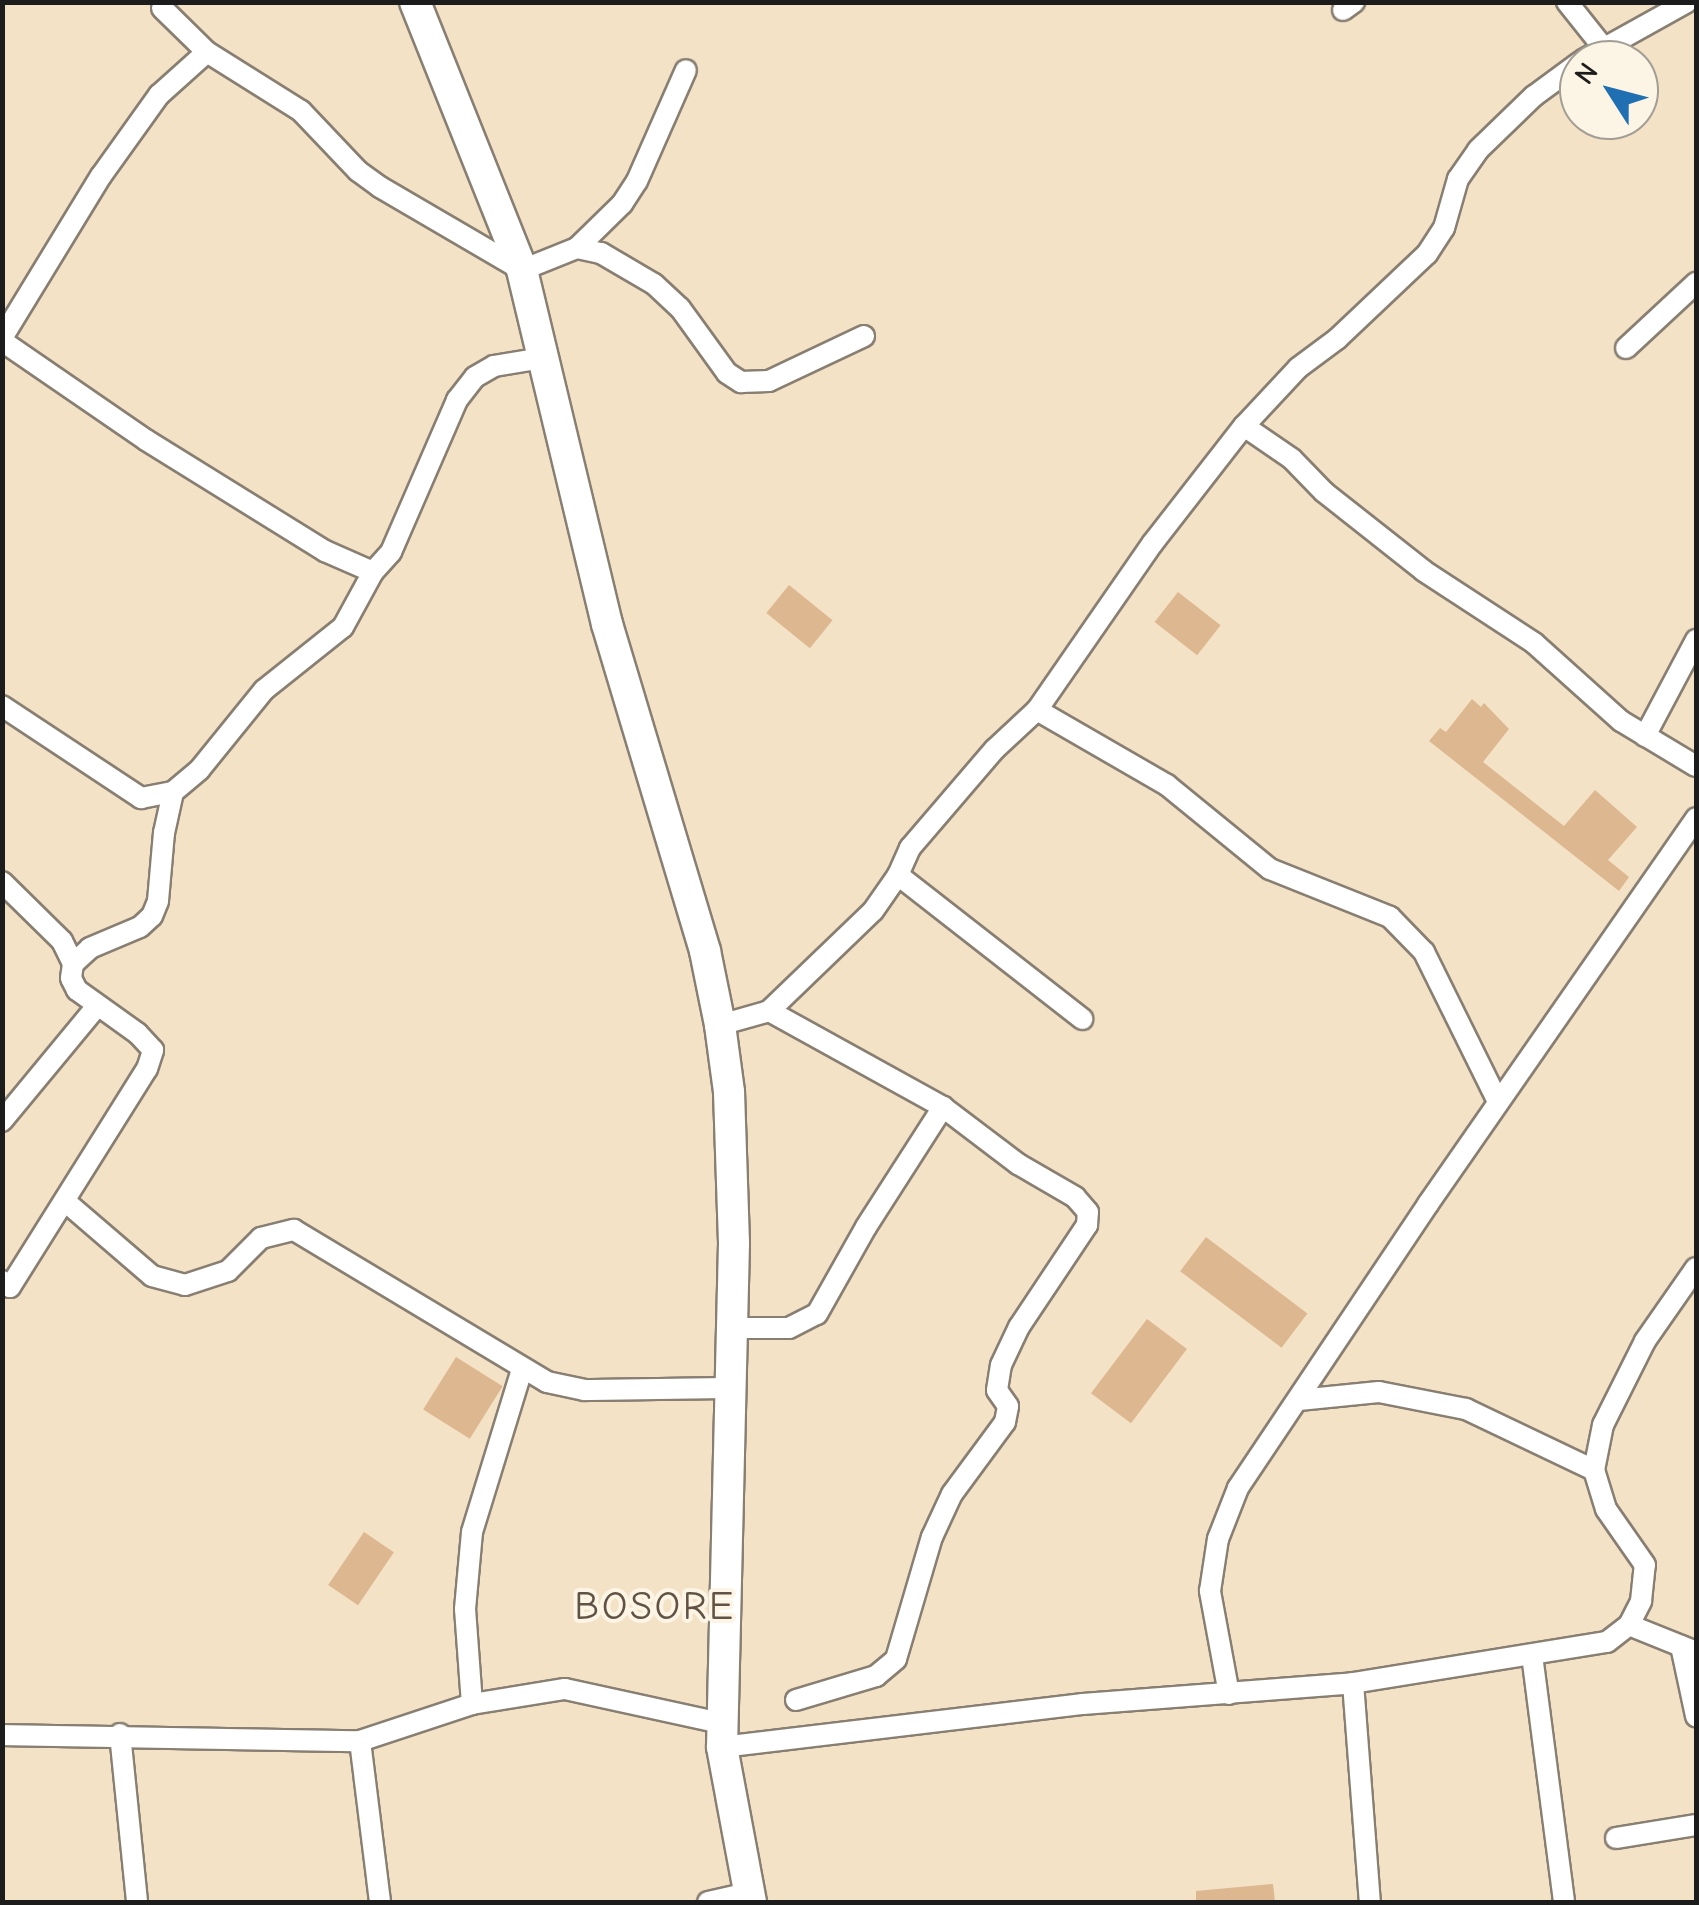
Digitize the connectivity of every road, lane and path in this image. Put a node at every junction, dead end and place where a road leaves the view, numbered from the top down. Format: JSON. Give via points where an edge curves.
{"nodes":[{"id":1,"x":415,"y":2,"type":"edge"},
{"id":2,"x":1567,"y":2,"type":"edge"},
{"id":3,"x":1687,"y":2,"type":"edge"},
{"id":4,"x":159,"y":4,"type":"edge"},
{"id":5,"x":1597,"y":40,"type":"edge"},
{"id":6,"x":1614,"y":40,"type":"edge"},
{"id":7,"x":207,"y":52,"type":"junction"},
{"id":8,"x":686,"y":70,"type":"dead end"},
{"id":9,"x":1559,"y":78,"type":"edge"},
{"id":10,"x":577,"y":248,"type":"junction"},
{"id":11,"x":522,"y":270,"type":"junction"},
{"id":12,"x":1696,"y":284,"type":"edge"},
{"id":13,"x":864,"y":336,"type":"dead end"},
{"id":14,"x":2,"y":339,"type":"edge"},
{"id":15,"x":1626,"y":348,"type":"dead end"},
{"id":16,"x":542,"y":358,"type":"junction"},
{"id":17,"x":1244,"y":426,"type":"junction"},
{"id":18,"x":372,"y":572,"type":"junction"},
{"id":19,"x":1696,"y":640,"type":"edge"},
{"id":20,"x":2,"y":706,"type":"edge"},
{"id":21,"x":1036,"y":710,"type":"junction"},
{"id":22,"x":1645,"y":736,"type":"junction"},
{"id":23,"x":1696,"y":766,"type":"edge"},
{"id":24,"x":173,"y":792,"type":"junction"},
{"id":25,"x":1696,"y":818,"type":"edge"},
{"id":26,"x":898,"y":875,"type":"junction"},
{"id":27,"x":2,"y":882,"type":"edge"},
{"id":28,"x":74,"y":964,"type":"junction"},
{"id":29,"x":97,"y":1006,"type":"junction"},
{"id":30,"x":769,"y":1011,"type":"junction"},
{"id":31,"x":1082,"y":1018,"type":"dead end"},
{"id":32,"x":720,"y":1025,"type":"junction"},
{"id":33,"x":1498,"y":1102,"type":"junction"},
{"id":34,"x":943,"y":1107,"type":"junction"},
{"id":35,"x":2,"y":1120,"type":"edge"},
{"id":36,"x":66,"y":1202,"type":"junction"},
{"id":37,"x":1696,"y":1268,"type":"edge"},
{"id":38,"x":6,"y":1284,"type":"edge"},
{"id":39,"x":734,"y":1328,"type":"junction"},
{"id":40,"x":522,"y":1369,"type":"junction"},
{"id":41,"x":733,"y":1388,"type":"junction"},
{"id":42,"x":1299,"y":1400,"type":"junction"},
{"id":43,"x":1594,"y":1470,"type":"junction"},
{"id":44,"x":1629,"y":1625,"type":"junction"},
{"id":45,"x":1689,"y":1649,"type":"edge"},
{"id":46,"x":1532,"y":1655,"type":"junction"},
{"id":47,"x":1353,"y":1683,"type":"junction"},
{"id":48,"x":1229,"y":1694,"type":"junction"},
{"id":49,"x":796,"y":1700,"type":"dead end"},
{"id":50,"x":472,"y":1704,"type":"junction"},
{"id":51,"x":1696,"y":1716,"type":"edge"},
{"id":52,"x":120,"y":1734,"type":"junction"},
{"id":53,"x":2,"y":1735,"type":"edge"},
{"id":54,"x":724,"y":1736,"type":"junction"},
{"id":55,"x":360,"y":1740,"type":"junction"},
{"id":56,"x":1696,"y":1825,"type":"edge"},
{"id":57,"x":1616,"y":1838,"type":"dead end"},
{"id":58,"x":749,"y":1898,"type":"edge"},
{"id":59,"x":137,"y":1902,"type":"edge"},
{"id":60,"x":380,"y":1902,"type":"edge"},
{"id":61,"x":708,"y":1902,"type":"edge"},
{"id":62,"x":1370,"y":1902,"type":"edge"},
{"id":63,"x":1564,"y":1902,"type":"edge"}],
"edges":[{"from":1,"to":11,"type":"street"},
{"from":2,"to":5,"type":"street"},
{"from":3,"to":6,"type":"street"},
{"from":4,"to":7,"type":"street"},
{"from":7,"to":11,"type":"street","via":[[301,111],[358,172]]},
{"from":7,"to":14,"type":"street","via":[[150,108]]},
{"from":8,"to":10,"type":"street","via":[[638,181]]},
{"from":9,"to":17,"type":"street","via":[[1478,150],[1458,179],[1444,228],[1427,254],[1298,368]]},
{"from":10,"to":11,"type":"street"},
{"from":10,"to":13,"type":"street","via":[[654,284],[741,382],[769,380]]},
{"from":11,"to":16,"type":"street"},
{"from":12,"to":15,"type":"street"},
{"from":14,"to":18,"type":"street","via":[[234,495]]},
{"from":16,"to":18,"type":"street","via":[[494,366],[466,388],[391,552]]},
{"from":16,"to":32,"type":"street","via":[[607,624],[705,951]]},
{"from":17,"to":21,"type":"street"},
{"from":17,"to":22,"type":"street","via":[[1424,571],[1534,643]]},
{"from":18,"to":24,"type":"street","via":[[343,627],[264,690]]},
{"from":19,"to":22,"type":"street"},
{"from":20,"to":24,"type":"street","via":[[141,798]]},
{"from":21,"to":26,"type":"street","via":[[910,848]]},
{"from":21,"to":33,"type":"street","via":[[1167,785],[1270,869],[1390,918],[1424,952]]},
{"from":22,"to":23,"type":"street"},
{"from":24,"to":28,"type":"street","via":[[152,916],[90,948]]},
{"from":25,"to":33,"type":"street"},
{"from":26,"to":30,"type":"street","via":[[873,911]]},
{"from":26,"to":31,"type":"street"},
{"from":27,"to":28,"type":"street","via":[[62,942]]},
{"from":28,"to":29,"type":"street","via":[[77,990]]},
{"from":29,"to":35,"type":"street"},
{"from":29,"to":36,"type":"street","via":[[153,1050]]},
{"from":30,"to":32,"type":"street"},
{"from":30,"to":34,"type":"street"},
{"from":32,"to":39,"type":"street","via":[[733,1151]]},
{"from":33,"to":42,"type":"street"},
{"from":34,"to":39,"type":"street","via":[[817,1314],[789,1328]]},
{"from":34,"to":49,"type":"street","via":[[1075,1198],[1088,1212],[1088,1225],[1002,1366],[998,1390],[1008,1406],[1006,1422],[932,1537],[896,1659],[876,1676]]},
{"from":36,"to":38,"type":"street"},
{"from":36,"to":40,"type":"street","via":[[152,1276],[186,1285],[228,1271],[261,1238],[294,1230]]},
{"from":37,"to":43,"type":"street","via":[[1645,1341],[1603,1425]]},
{"from":39,"to":41,"type":"street"},
{"from":40,"to":41,"type":"street","via":[[584,1390]]},
{"from":40,"to":50,"type":"street","via":[[472,1532],[466,1610]]},
{"from":41,"to":54,"type":"street"},
{"from":42,"to":43,"type":"street","via":[[1379,1392],[1466,1409]]},
{"from":42,"to":48,"type":"street","via":[[1238,1488],[1218,1539],[1210,1591]]},
{"from":43,"to":44,"type":"street","via":[[1606,1508],[1645,1565],[1642,1602]]},
{"from":44,"to":45,"type":"street"},
{"from":44,"to":46,"type":"street","via":[[1607,1642]]},
{"from":45,"to":51,"type":"street"},
{"from":46,"to":47,"type":"street"},
{"from":46,"to":63,"type":"street"},
{"from":47,"to":48,"type":"street"},
{"from":47,"to":62,"type":"street"},
{"from":48,"to":54,"type":"street"},
{"from":50,"to":54,"type":"street","via":[[565,1688]]},
{"from":50,"to":55,"type":"street"},
{"from":52,"to":53,"type":"street"},
{"from":52,"to":55,"type":"street"},
{"from":52,"to":59,"type":"street"},
{"from":54,"to":58,"type":"street"},
{"from":55,"to":60,"type":"street"},
{"from":56,"to":57,"type":"street"},
{"from":58,"to":61,"type":"street"}]}
